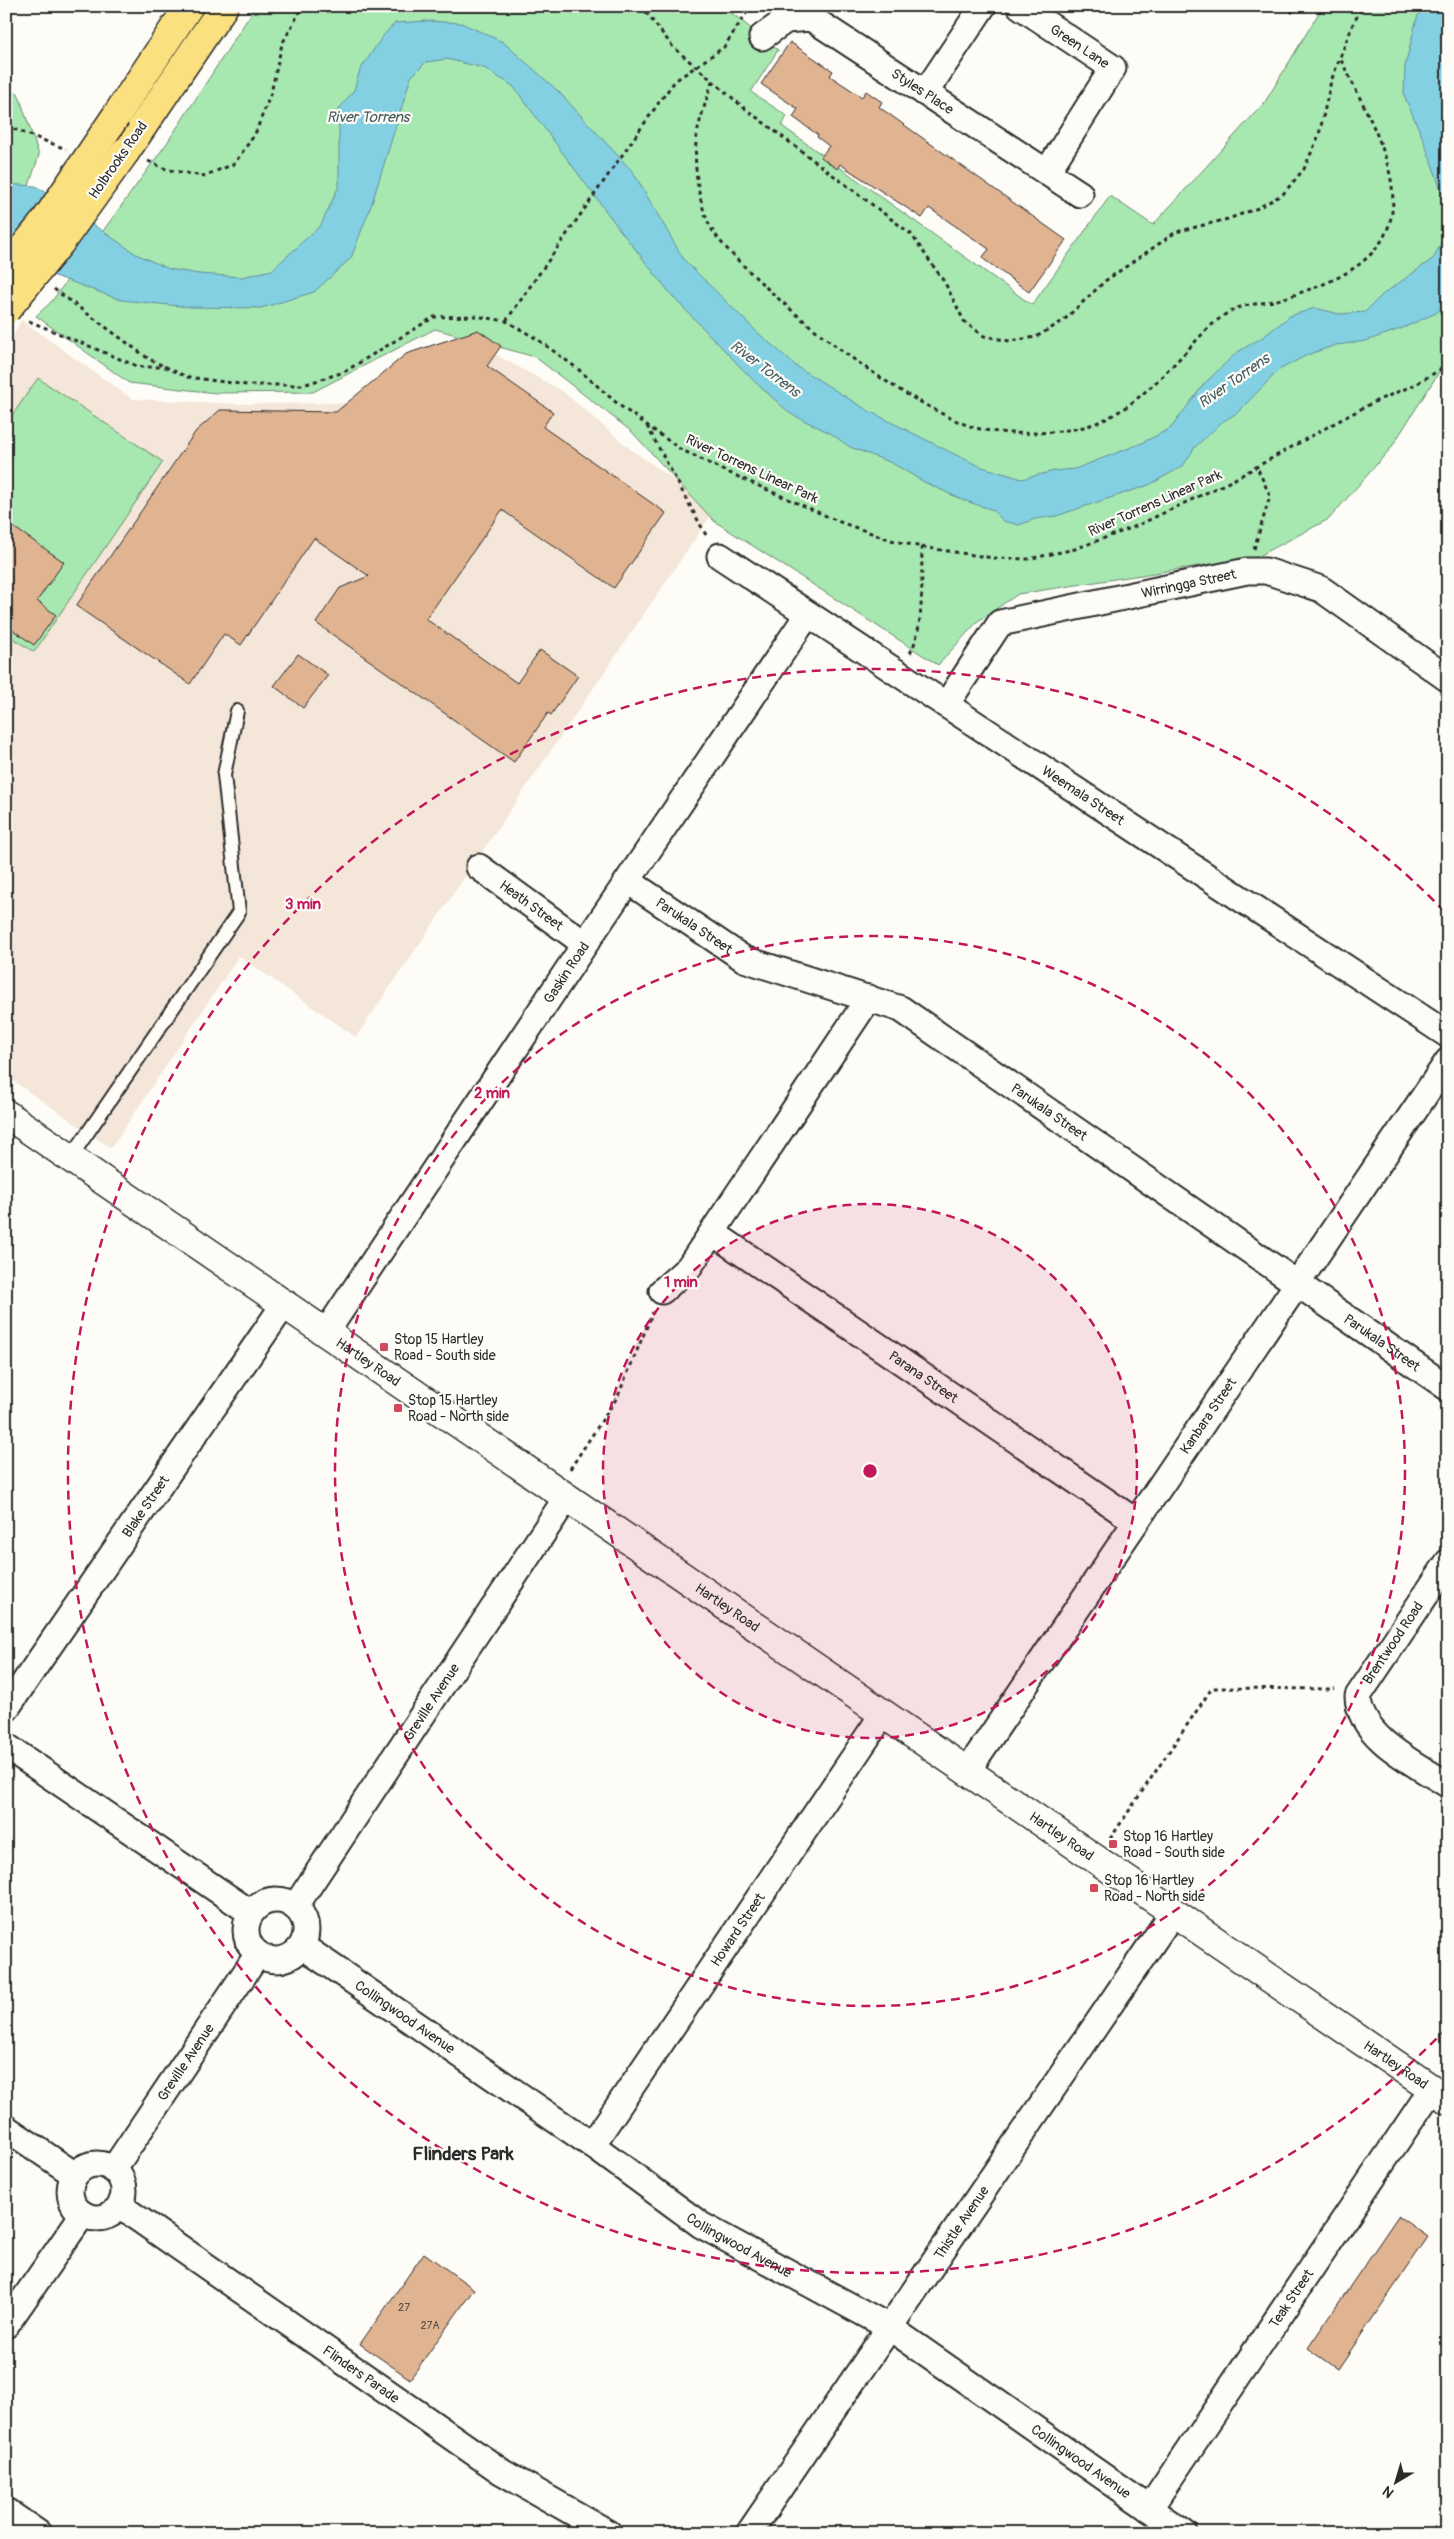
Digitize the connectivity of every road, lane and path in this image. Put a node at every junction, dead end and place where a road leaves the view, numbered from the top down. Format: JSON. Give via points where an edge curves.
{"nodes":[{"id":1,"x":189,"y":6,"type":"edge"},
{"id":2,"x":224,"y":6,"type":"edge"},
{"id":3,"x":303,"y":6,"type":"edge"},
{"id":4,"x":640,"y":6,"type":"edge"},
{"id":5,"x":751,"y":6,"type":"edge"},
{"id":6,"x":983,"y":6,"type":"edge"},
{"id":7,"x":1020,"y":6,"type":"edge"},
{"id":8,"x":1284,"y":6,"type":"edge"},
{"id":9,"x":1296,"y":6,"type":"edge"},
{"id":10,"x":1363,"y":6,"type":"edge"},
{"id":11,"x":762,"y":37,"type":"dead end"},
{"id":12,"x":1340,"y":58,"type":"junction"},
{"id":13,"x":697,"y":68,"type":"junction"},
{"id":14,"x":712,"y":81,"type":"junction"},
{"id":15,"x":924,"y":93,"type":"junction"},
{"id":16,"x":6,"y":126,"type":"edge"},
{"id":17,"x":126,"y":151,"type":"junction"},
{"id":18,"x":88,"y":157,"type":"junction"},
{"id":19,"x":1047,"y":172,"type":"junction"},
{"id":20,"x":1080,"y":194,"type":"dead end"},
{"id":21,"x":6,"y":269,"type":"edge"},
{"id":22,"x":52,"y":288,"type":"dead end"},
{"id":23,"x":16,"y":314,"type":"edge"},
{"id":24,"x":506,"y":321,"type":"junction"},
{"id":25,"x":1448,"y":365,"type":"edge"},
{"id":26,"x":167,"y":368,"type":"junction"},
{"id":27,"x":645,"y":423,"type":"junction"},
{"id":28,"x":1257,"y":467,"type":"junction"},
{"id":29,"x":922,"y":547,"type":"junction"},
{"id":30,"x":720,"y":556,"type":"joint"},
{"id":31,"x":1247,"y":571,"type":"junction"},
{"id":32,"x":808,"y":614,"type":"junction"},
{"id":33,"x":898,"y":673,"type":"junction"},
{"id":34,"x":1448,"y":679,"type":"edge"},
{"id":35,"x":946,"y":705,"type":"junction"},
{"id":36,"x":237,"y":711,"type":"dead end"},
{"id":37,"x":479,"y":868,"type":"dead end"},
{"id":38,"x":628,"y":881,"type":"junction"},
{"id":39,"x":585,"y":944,"type":"junction"},
{"id":40,"x":869,"y":998,"type":"junction"},
{"id":41,"x":1448,"y":1035,"type":"edge"},
{"id":42,"x":1448,"y":1061,"type":"edge"},
{"id":43,"x":6,"y":1114,"type":"edge"},
{"id":44,"x":71,"y":1157,"type":"junction"},
{"id":45,"x":712,"y":1233,"type":"junction"},
{"id":46,"x":1299,"y":1283,"type":"junction"},
{"id":47,"x":662,"y":1291,"type":"joint"},
{"id":48,"x":286,"y":1303,"type":"junction"},
{"id":49,"x":326,"y":1331,"type":"junction"},
{"id":50,"x":1448,"y":1388,"type":"edge"},
{"id":51,"x":561,"y":1494,"type":"junction"},
{"id":52,"x":1135,"y":1521,"type":"junction"},
{"id":53,"x":1448,"y":1562,"type":"edge"},
{"id":54,"x":1335,"y":1689,"type":"dead end"},
{"id":55,"x":6,"y":1710,"type":"edge"},
{"id":56,"x":883,"y":1714,"type":"junction"},
{"id":57,"x":6,"y":1746,"type":"edge"},
{"id":58,"x":968,"y":1770,"type":"junction"},
{"id":59,"x":1448,"y":1785,"type":"edge"},
{"id":60,"x":1097,"y":1859,"type":"junction"},
{"id":61,"x":295,"y":1907,"type":"junction"},
{"id":62,"x":1174,"y":1911,"type":"junction"},
{"id":63,"x":252,"y":1913,"type":"junction"},
{"id":64,"x":302,"y":1946,"type":"junction"},
{"id":65,"x":258,"y":1954,"type":"junction"},
{"id":66,"x":1440,"y":2094,"type":"edge"},
{"id":67,"x":6,"y":2128,"type":"edge"},
{"id":68,"x":592,"y":2145,"type":"junction"},
{"id":69,"x":113,"y":2170,"type":"junction"},
{"id":70,"x":75,"y":2176,"type":"junction"},
{"id":71,"x":120,"y":2206,"type":"junction"},
{"id":72,"x":83,"y":2214,"type":"junction"},
{"id":73,"x":6,"y":2325,"type":"edge"},
{"id":74,"x":889,"y":2327,"type":"junction"},
{"id":75,"x":1149,"y":2509,"type":"junction"},
{"id":76,"x":6,"y":2511,"type":"edge"},
{"id":77,"x":38,"y":2533,"type":"edge"},
{"id":78,"x":609,"y":2533,"type":"edge"},
{"id":79,"x":749,"y":2533,"type":"edge"},
{"id":80,"x":1184,"y":2533,"type":"edge"}],
"edges":[{"from":1,"to":18,"type":"main road","name":"Holbrooks Road","bridge":true},
{"from":2,"to":17,"type":"main road","name":"Holbrooks Road"},
{"from":3,"to":17,"type":"path","via":[[282,44],[271,93],[255,134],[234,164],[204,176],[168,170]]},
{"from":4,"to":13,"type":"path","via":[[673,47]]},
{"from":5,"to":13,"type":"path","via":[[724,47]]},
{"from":6,"to":15,"type":"street"},
{"from":7,"to":19,"type":"street","name":"Green Lane","via":[[1113,68]]},
{"from":8,"to":9,"type":"path","via":[[1292,12]]},
{"from":10,"to":12,"type":"path"},
{"from":11,"to":15,"type":"street","name":"Styles Place","via":[[786,20],[811,18]]},
{"from":12,"to":14,"type":"path","via":[[1319,135],[1304,169],[1283,194],[1228,219],[1176,232],[1105,281],[1063,321],[1036,337],[1010,341],[984,336],[964,321],[945,283],[911,234]]},
{"from":12,"to":14,"type":"path","via":[[1377,133],[1392,180],[1394,214],[1382,244],[1357,268],[1319,286],[1275,301],[1235,308],[1209,326],[1178,361],[1129,406],[1083,427],[1036,434],[977,428],[929,407],[882,379],[827,339],[774,296],[734,256],[709,224],[698,188],[696,142]]},
{"from":13,"to":14,"type":"path"},
{"from":13,"to":24,"type":"path","via":[[676,81],[660,101]]},
{"from":15,"to":19,"type":"street","name":"Styles Place"},
{"from":16,"to":18,"type":"path"},
{"from":17,"to":23,"type":"main road","name":"Holbrooks Road","bridge":true,"via":[[60,243]]},
{"from":18,"to":21,"type":"main road","name":"Holbrooks Road","bridge":true,"via":[[45,221]]},
{"from":19,"to":20,"type":"street","name":"Styles Place"},
{"from":22,"to":26,"type":"path","name":"River Torrens Linear Park","via":[[149,359]]},
{"from":23,"to":26,"type":"path","via":[[139,366]]},
{"from":24,"to":26,"type":"path","name":"River Torrens Linear Park","via":[[475,316],[434,317],[344,372],[302,385],[247,385],[187,377]]},
{"from":24,"to":27,"type":"path","name":"River Torrens Linear Park","via":[[578,369],[618,405]]},
{"from":25,"to":28,"type":"path","name":"River Torrens Linear Park","via":[[1414,386],[1331,424]]},
{"from":27,"to":29,"type":"path","name":"River Torrens Linear Park","via":[[680,449],[782,498],[894,541]]},
{"from":27,"to":30,"type":"path","via":[[699,526]]},
{"from":28,"to":29,"type":"path","name":"River Torrens Linear Park","via":[[1134,527],[1075,549],[1028,559],[993,558]]},
{"from":28,"to":31,"type":"path","via":[[1270,496]]},
{"from":29,"to":33,"type":"path","via":[[919,626],[915,644]]},
{"from":30,"to":32,"type":"street","name":"Weemala Street"},
{"from":31,"to":34,"type":"street","name":"Wirringga Street","via":[[1266,571],[1321,589]]},
{"from":31,"to":35,"type":"street","name":"Wirringga Street","via":[[1000,624]]},
{"from":32,"to":33,"type":"street","name":"Weemala Street"},
{"from":32,"to":38,"type":"street","name":"Gaskin Road"},
{"from":33,"to":35,"type":"street","name":"Weemala Street"},
{"from":35,"to":41,"type":"street","name":"Weemala Street"},
{"from":36,"to":44,"type":"lane","via":[[224,775],[239,912]]},
{"from":37,"to":39,"type":"street","name":"Heath Street"},
{"from":38,"to":39,"type":"street","name":"Gaskin Road"},
{"from":38,"to":40,"type":"street","name":"Parukala Street","via":[[744,959]]},
{"from":39,"to":49,"type":"street","name":"Gaskin Road"},
{"from":40,"to":45,"type":"street"},
{"from":40,"to":46,"type":"street","name":"Parukala Street","via":[[901,1009]]},
{"from":42,"to":46,"type":"street","name":"Kanbara Street"},
{"from":43,"to":44,"type":"street","name":"Hartley Road"},
{"from":44,"to":48,"type":"street","name":"Hartley Road"},
{"from":45,"to":47,"type":"street","via":[[689,1267]]},
{"from":45,"to":52,"type":"street","name":"Parana Street"},
{"from":46,"to":50,"type":"street","name":"Parukala Street"},
{"from":46,"to":52,"type":"street","name":"Kanbara Street"},
{"from":47,"to":51,"type":"path","via":[[618,1396]]},
{"from":48,"to":49,"type":"street","name":"Hartley Road"},
{"from":48,"to":55,"type":"street","name":"Blake Street"},
{"from":49,"to":51,"type":"street","name":"Hartley Road"},
{"from":51,"to":56,"type":"street","name":"Hartley Road"},
{"from":51,"to":61,"type":"street","name":"Greville Avenue"},
{"from":52,"to":58,"type":"street","name":"Kanbara Street"},
{"from":53,"to":59,"type":"street","name":"Brentwood Road","via":[[1358,1696],[1358,1709],[1368,1728],[1383,1742]]},
{"from":54,"to":60,"type":"path","via":[[1212,1688]]},
{"from":56,"to":58,"type":"street","name":"Hartley Road"},
{"from":56,"to":68,"type":"street","name":"Howard Street"},
{"from":57,"to":63,"type":"street"},
{"from":58,"to":60,"type":"street","name":"Hartley Road"},
{"from":60,"to":62,"type":"street","name":"Hartley Road"},
{"from":61,"to":63,"type":"street","via":[[282,1901],[269,1901]]},
{"from":61,"to":64,"type":"street","via":[[304,1921],[306,1933]]},
{"from":62,"to":66,"type":"street","name":"Hartley Road"},
{"from":62,"to":74,"type":"street","name":"Thistle Avenue"},
{"from":63,"to":65,"type":"street","via":[[246,1935]]},
{"from":64,"to":65,"type":"street","via":[[281,1960]]},
{"from":64,"to":68,"type":"street","name":"Collingwood Avenue"},
{"from":65,"to":69,"type":"street","name":"Greville Avenue"},
{"from":66,"to":75,"type":"street","name":"Teak Street"},
{"from":67,"to":70,"type":"street"},
{"from":68,"to":74,"type":"street","name":"Collingwood Avenue","via":[[701,2225]]},
{"from":69,"to":70,"type":"street","via":[[100,2164],[91,2165]]},
{"from":69,"to":71,"type":"street","via":[[120,2177],[124,2191]]},
{"from":70,"to":72,"type":"street","via":[[70,2195],[73,2204]]},
{"from":71,"to":72,"type":"street","via":[[105,2217]]},
{"from":71,"to":78,"type":"street","name":"Flinders Parade","via":[[502,2472]]},
{"from":72,"to":73,"type":"street"},
{"from":74,"to":75,"type":"street","name":"Collingwood Avenue"},
{"from":74,"to":79,"type":"street","name":"Thistle Avenue"},
{"from":75,"to":80,"type":"street","name":"Collingwood Avenue"},
{"from":76,"to":77,"type":"street"}]}
